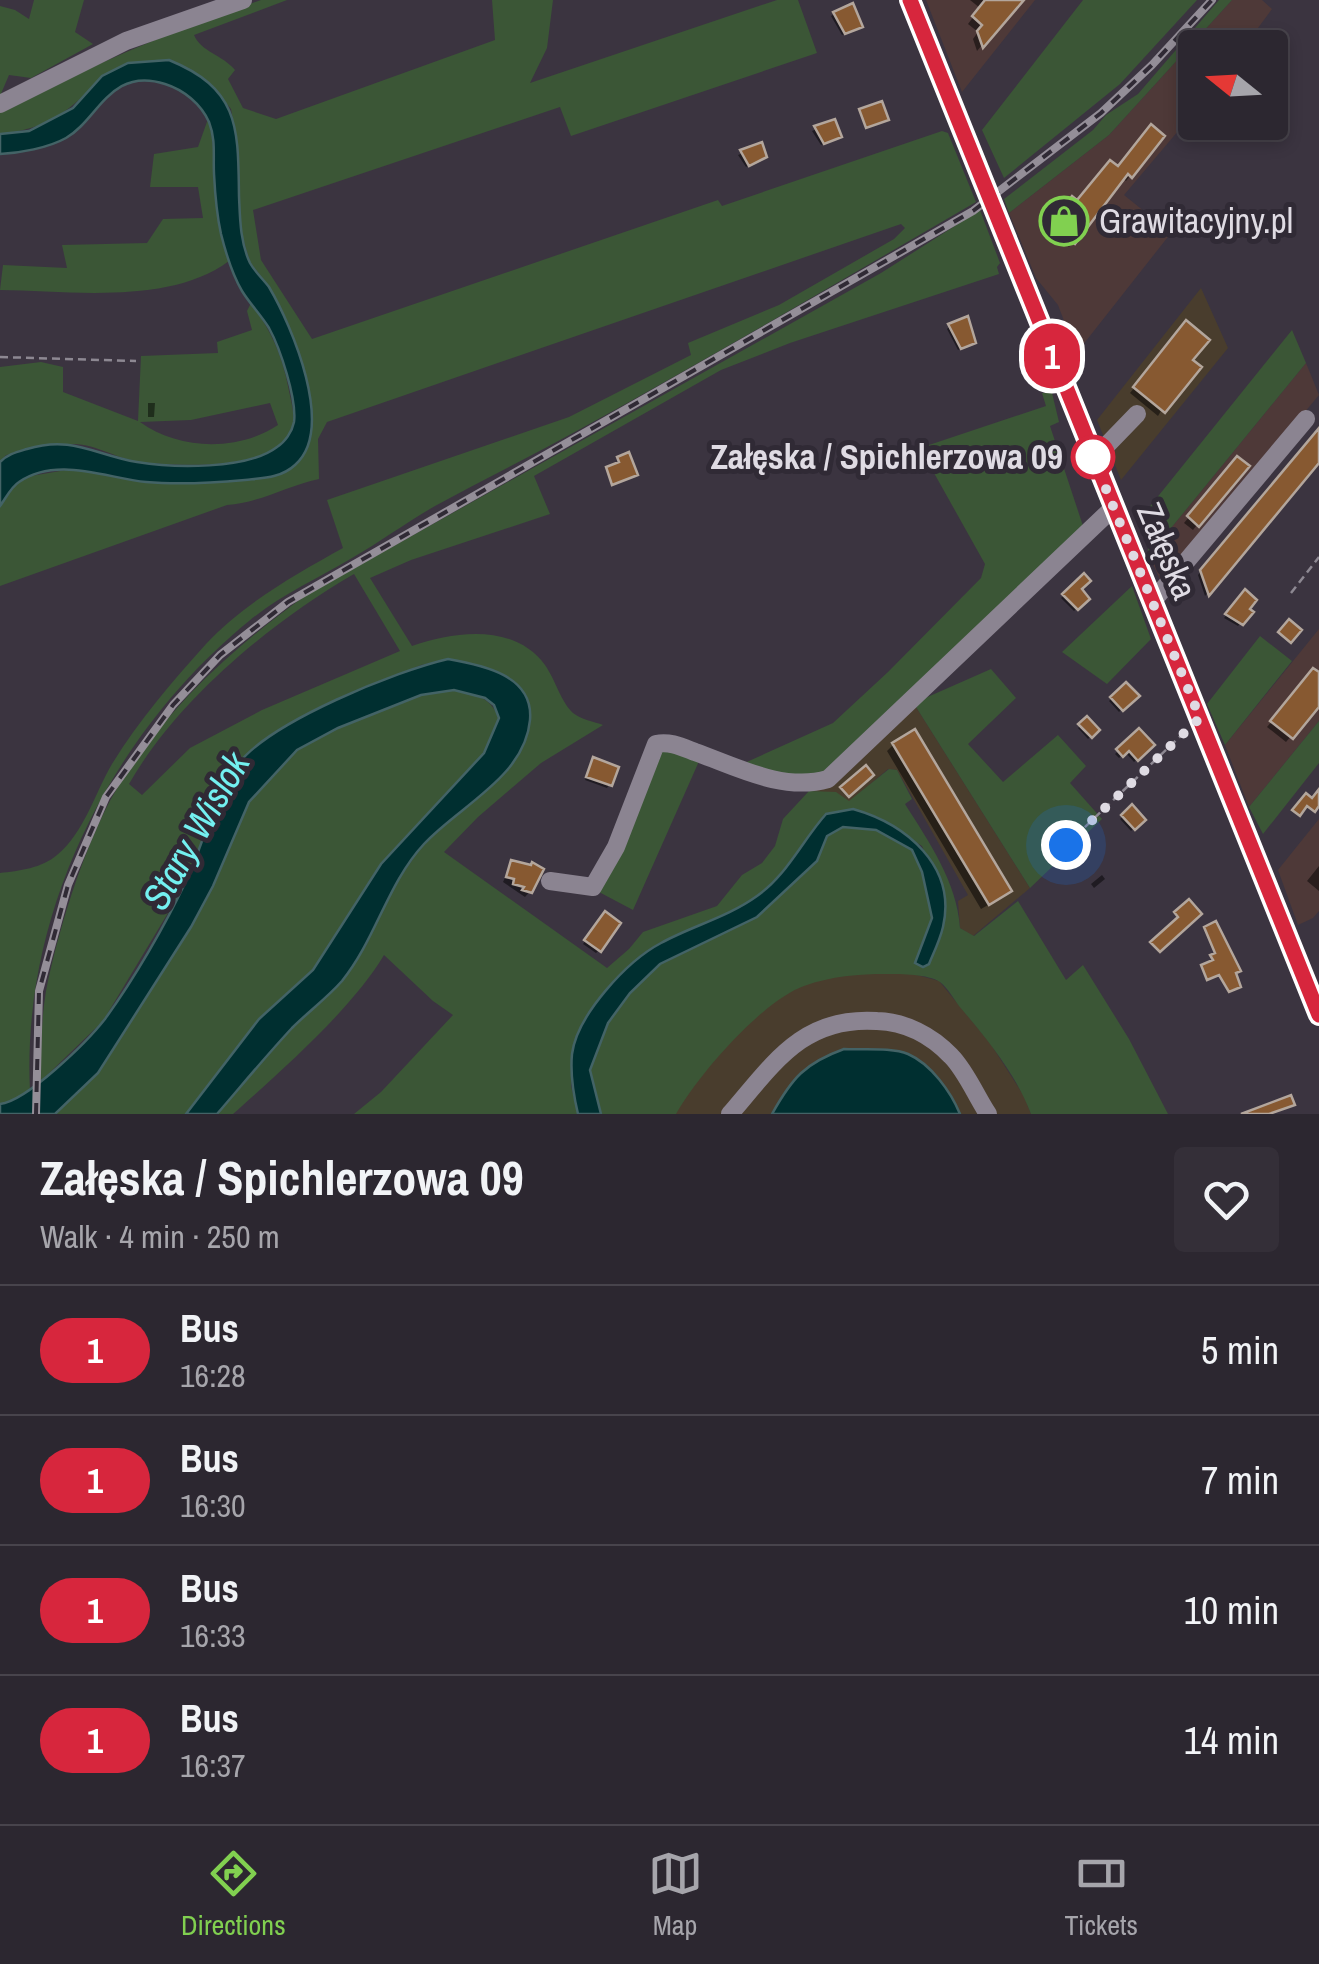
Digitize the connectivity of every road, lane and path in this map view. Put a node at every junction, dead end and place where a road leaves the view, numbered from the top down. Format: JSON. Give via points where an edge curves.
{"nodes":[{"id":1,"x":243,"y":0,"type":"edge"},
{"id":2,"x":910,"y":0,"type":"edge"},
{"id":3,"x":0,"y":104,"type":"edge"},
{"id":4,"x":0,"y":357,"type":"edge"},
{"id":5,"x":136,"y":361,"type":"dead end"},
{"id":6,"x":1137,"y":414,"type":"dead end"},
{"id":7,"x":1306,"y":418,"type":"dead end"},
{"id":8,"x":1090,"y":450,"type":"junction"},
{"id":9,"x":1114,"y":508,"type":"junction"},
{"id":10,"x":1319,"y":557,"type":"edge"},
{"id":11,"x":1290,"y":592,"type":"dead end"},
{"id":12,"x":1153,"y":602,"type":"junction"},
{"id":13,"x":1200,"y":718,"type":"junction"},
{"id":14,"x":1066,"y":845,"type":"dead end"},
{"id":15,"x":550,"y":881,"type":"dead end"},
{"id":16,"x":1319,"y":1015,"type":"edge"},
{"id":17,"x":730,"y":1114,"type":"edge"},
{"id":18,"x":988,"y":1114,"type":"edge"}],
"edges":[{"from":1,"to":3,"type":"street","via":[[126,41]]},
{"from":2,"to":8,"type":"street","name":"Załęska"},
{"from":4,"to":5,"type":"path"},
{"from":6,"to":8,"type":"street","via":[[1107,444]]},
{"from":7,"to":12,"type":"street"},
{"from":8,"to":9,"type":"street","name":"Załęska"},
{"from":9,"to":12,"type":"street","name":"Załęska"},
{"from":9,"to":15,"type":"street","via":[[828,779],[811,784],[762,777],[656,744],[616,847],[593,886]]},
{"from":10,"to":11,"type":"path"},
{"from":12,"to":13,"type":"street","name":"Załęska"},
{"from":13,"to":14,"type":"path"},
{"from":13,"to":16,"type":"street","name":"Załęska"},
{"from":17,"to":18,"type":"street","via":[[780,1055],[814,1029],[849,1019],[896,1022],[927,1036],[954,1058]]}]}
